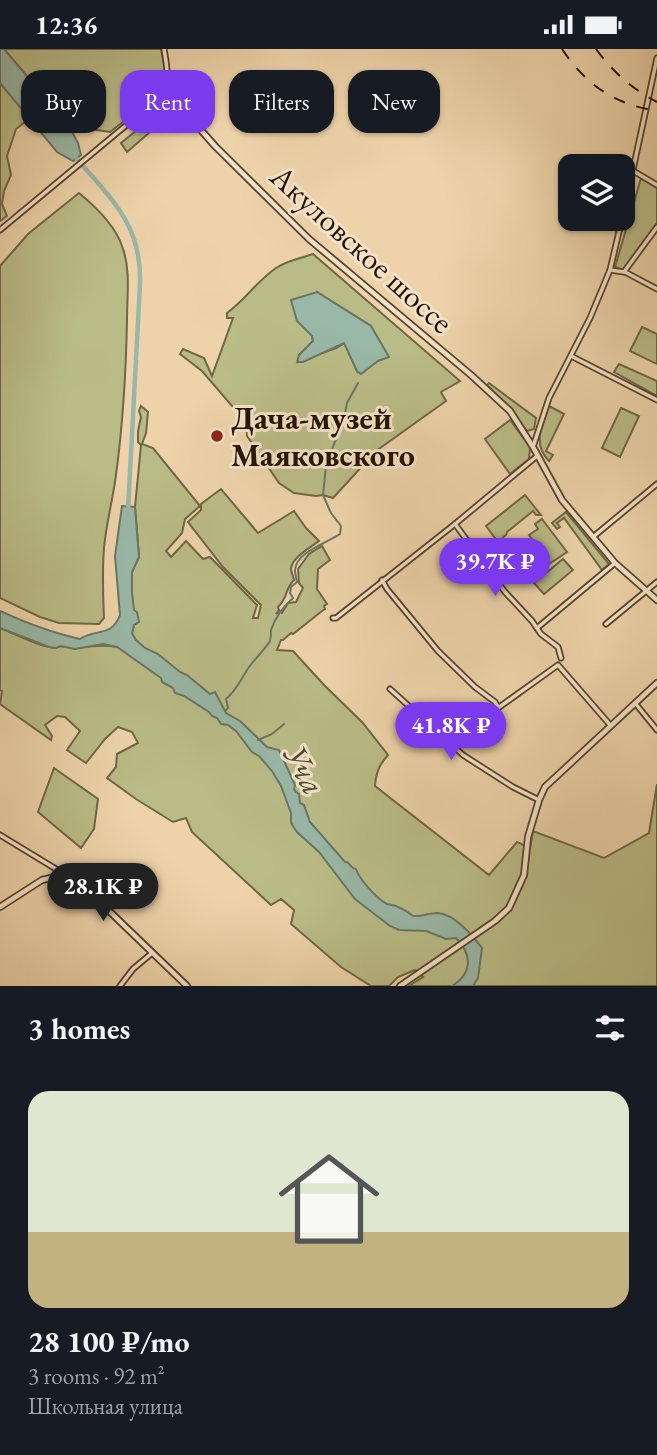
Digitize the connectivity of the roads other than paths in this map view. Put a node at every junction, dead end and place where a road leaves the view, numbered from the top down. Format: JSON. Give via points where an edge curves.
{"nodes":[{"id":1,"x":164,"y":49,"type":"edge"},
{"id":2,"x":657,"y":58,"type":"edge"},
{"id":3,"x":167,"y":70,"type":"edge"},
{"id":4,"x":120,"y":130,"type":"edge"},
{"id":5,"x":204,"y":133,"type":"edge"},
{"id":6,"x":635,"y":166,"type":"edge"},
{"id":7,"x":635,"y":172,"type":"edge"},
{"id":8,"x":657,"y":185,"type":"edge"},
{"id":9,"x":657,"y":227,"type":"edge"},
{"id":10,"x":0,"y":230,"type":"edge"},
{"id":11,"x":620,"y":231,"type":"edge"},
{"id":12,"x":610,"y":269,"type":"junction"},
{"id":13,"x":624,"y":272,"type":"junction"},
{"id":14,"x":657,"y":289,"type":"edge"},
{"id":15,"x":571,"y":355,"type":"junction"},
{"id":16,"x":657,"y":400,"type":"edge"},
{"id":17,"x":533,"y":447,"type":"junction"},
{"id":18,"x":537,"y":456,"type":"junction"},
{"id":19,"x":657,"y":484,"type":"edge"},
{"id":20,"x":455,"y":524,"type":"junction"},
{"id":21,"x":593,"y":537,"type":"junction"},
{"id":22,"x":615,"y":563,"type":"junction"},
{"id":23,"x":382,"y":580,"type":"junction"},
{"id":24,"x":657,"y":582,"type":"edge"},
{"id":25,"x":646,"y":592,"type":"junction"},
{"id":26,"x":657,"y":600,"type":"edge"},
{"id":27,"x":333,"y":618,"type":"dead end"},
{"id":28,"x":606,"y":624,"type":"dead end"},
{"id":29,"x":537,"y":628,"type":"junction"},
{"id":30,"x":561,"y":658,"type":"dead end"},
{"id":31,"x":657,"y":683,"type":"edge"},
{"id":32,"x":390,"y":689,"type":"dead end"},
{"id":33,"x":635,"y":703,"type":"junction"},
{"id":34,"x":498,"y":708,"type":"junction"},
{"id":35,"x":611,"y":726,"type":"junction"},
{"id":36,"x":657,"y":730,"type":"edge"},
{"id":37,"x":456,"y":749,"type":"junction"},
{"id":38,"x":539,"y":800,"type":"junction"},
{"id":39,"x":0,"y":835,"type":"edge"},
{"id":40,"x":64,"y":877,"type":"junction"},
{"id":41,"x":0,"y":907,"type":"edge"},
{"id":42,"x":152,"y":953,"type":"junction"},
{"id":43,"x":120,"y":986,"type":"edge"},
{"id":44,"x":187,"y":986,"type":"edge"},
{"id":45,"x":400,"y":986,"type":"edge"}],
"edges":[{"from":1,"to":3,"type":"street"},
{"from":2,"to":6,"type":"street"},
{"from":4,"to":10,"type":"street"},
{"from":5,"to":17,"type":"street","name":"Акуловское шоссе","via":[[309,239],[510,411]]},
{"from":7,"to":8,"type":"street"},
{"from":9,"to":13,"type":"street"},
{"from":11,"to":12,"type":"street"},
{"from":12,"to":13,"type":"street"},
{"from":12,"to":15,"type":"street"},
{"from":13,"to":14,"type":"street"},
{"from":15,"to":16,"type":"street"},
{"from":15,"to":17,"type":"street"},
{"from":17,"to":18,"type":"street","name":"Акуловское шоссе"},
{"from":18,"to":20,"type":"street"},
{"from":18,"to":21,"type":"street","name":"Акуловское шоссе","via":[[562,500]]},
{"from":19,"to":21,"type":"street"},
{"from":20,"to":23,"type":"street"},
{"from":20,"to":29,"type":"street"},
{"from":21,"to":22,"type":"street","name":"Акуловское шоссе"},
{"from":22,"to":25,"type":"street","name":"Акуловское шоссе"},
{"from":22,"to":29,"type":"street"},
{"from":23,"to":27,"type":"street"},
{"from":23,"to":34,"type":"street","via":[[438,651]]},
{"from":24,"to":25,"type":"street"},
{"from":25,"to":26,"type":"street","name":"Акуловское шоссе"},
{"from":25,"to":28,"type":"street"},
{"from":29,"to":30,"type":"street","via":[[558,647]]},
{"from":31,"to":33,"type":"street"},
{"from":32,"to":37,"type":"street"},
{"from":33,"to":35,"type":"street"},
{"from":33,"to":36,"type":"street"},
{"from":34,"to":35,"type":"street","via":[[558,665]]},
{"from":34,"to":37,"type":"street","via":[[457,743]]},
{"from":35,"to":38,"type":"street","via":[[545,787]]},
{"from":37,"to":38,"type":"street"},
{"from":38,"to":45,"type":"street","via":[[528,837],[524,875],[509,908]]},
{"from":39,"to":40,"type":"street"},
{"from":40,"to":41,"type":"street","via":[[42,880]]},
{"from":40,"to":42,"type":"street","via":[[85,888]]},
{"from":42,"to":43,"type":"street"},
{"from":42,"to":44,"type":"street"}]}
